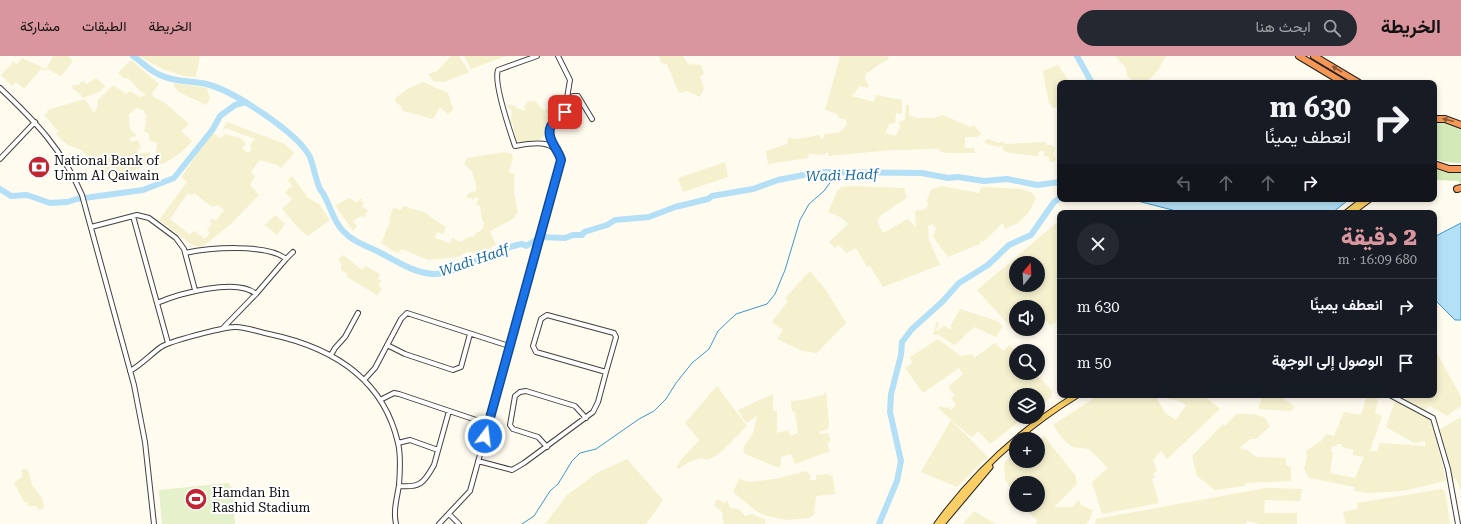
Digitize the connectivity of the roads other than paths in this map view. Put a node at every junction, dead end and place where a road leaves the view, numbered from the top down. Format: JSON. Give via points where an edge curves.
{"nodes":[{"id":1,"x":537,"y":56,"type":"edge"},
{"id":2,"x":558,"y":56,"type":"edge"},
{"id":3,"x":1299,"y":56,"type":"edge"},
{"id":4,"x":1314,"y":56,"type":"edge"},
{"id":5,"x":1339,"y":80,"type":"edge"},
{"id":6,"x":1354,"y":80,"type":"edge"},
{"id":7,"x":0,"y":88,"type":"edge"},
{"id":8,"x":567,"y":101,"type":"junction"},
{"id":9,"x":1437,"y":118,"type":"edge"},
{"id":10,"x":592,"y":119,"type":"dead end"},
{"id":11,"x":35,"y":122,"type":"junction"},
{"id":12,"x":1461,"y":125,"type":"edge"},
{"id":13,"x":556,"y":151,"type":"junction"},
{"id":14,"x":0,"y":159,"type":"edge"},
{"id":15,"x":1437,"y":166,"type":"edge"},
{"id":16,"x":1460,"y":170,"type":"edge"},
{"id":17,"x":1361,"y":202,"type":"edge"},
{"id":18,"x":1365,"y":202,"type":"edge"},
{"id":19,"x":1351,"y":210,"type":"edge"},
{"id":20,"x":1352,"y":210,"type":"edge"},
{"id":21,"x":133,"y":216,"type":"junction"},
{"id":22,"x":91,"y":227,"type":"junction"},
{"id":23,"x":293,"y":252,"type":"dead end"},
{"id":24,"x":185,"y":253,"type":"junction"},
{"id":25,"x":286,"y":259,"type":"junction"},
{"id":26,"x":195,"y":290,"type":"junction"},
{"id":27,"x":256,"y":294,"type":"junction"},
{"id":28,"x":157,"y":303,"type":"junction"},
{"id":29,"x":358,"y":313,"type":"dead end"},
{"id":30,"x":234,"y":317,"type":"junction"},
{"id":31,"x":239,"y":328,"type":"junction"},
{"id":32,"x":221,"y":330,"type":"junction"},
{"id":33,"x":470,"y":334,"type":"junction"},
{"id":34,"x":168,"y":343,"type":"junction"},
{"id":35,"x":386,"y":344,"type":"junction"},
{"id":36,"x":509,"y":346,"type":"junction"},
{"id":37,"x":331,"y":355,"type":"junction"},
{"id":38,"x":130,"y":372,"type":"junction"},
{"id":39,"x":606,"y":372,"type":"junction"},
{"id":40,"x":364,"y":380,"type":"junction"},
{"id":41,"x":1073,"y":398,"type":"edge"},
{"id":42,"x":1078,"y":398,"type":"edge"},
{"id":43,"x":1396,"y":398,"type":"edge"},
{"id":44,"x":380,"y":400,"type":"junction"},
{"id":45,"x":449,"y":411,"type":"junction"},
{"id":46,"x":586,"y":418,"type":"junction"},
{"id":47,"x":488,"y":424,"type":"junction"},
{"id":48,"x":1031,"y":432,"type":"edge"},
{"id":49,"x":398,"y":443,"type":"junction"},
{"id":50,"x":547,"y":447,"type":"junction"},
{"id":51,"x":438,"y":450,"type":"junction"},
{"id":52,"x":1009,"y":450,"type":"edge"},
{"id":53,"x":478,"y":461,"type":"junction"},
{"id":54,"x":399,"y":486,"type":"junction"},
{"id":55,"x":449,"y":514,"type":"junction"},
{"id":56,"x":154,"y":524,"type":"edge"},
{"id":57,"x":396,"y":524,"type":"edge"},
{"id":58,"x":439,"y":524,"type":"edge"},
{"id":59,"x":459,"y":524,"type":"edge"},
{"id":60,"x":937,"y":524,"type":"edge"},
{"id":61,"x":942,"y":524,"type":"edge"},
{"id":62,"x":1458,"y":524,"type":"edge"}],
"edges":[{"from":1,"to":13,"type":"street","via":[[500,69],[497,77],[505,116],[515,146],[543,143]]},
{"from":2,"to":8,"type":"street","via":[[570,80]]},
{"from":3,"to":5,"type":"highway"},
{"from":6,"to":4,"type":"highway","one_way":true},
{"from":7,"to":11,"type":"street"},
{"from":8,"to":10,"type":"street","via":[[573,96],[578,96]]},
{"from":8,"to":13,"type":"street","via":[[565,112],[550,130]]},
{"from":12,"to":9,"type":"highway","one_way":true},
{"from":11,"to":14,"type":"street"},
{"from":11,"to":22,"type":"street","via":[[72,172],[82,194]]},
{"from":13,"to":36,"type":"street","via":[[561,160]]},
{"from":15,"to":16,"type":"highway"},
{"from":17,"to":19,"type":"main road"},
{"from":18,"to":20,"type":"main road"},
{"from":21,"to":22,"type":"street"},
{"from":21,"to":24,"type":"street","via":[[142,215],[149,218],[178,240]]},
{"from":21,"to":28,"type":"street"},
{"from":22,"to":38,"type":"street"},
{"from":23,"to":25,"type":"street"},
{"from":24,"to":25,"type":"street","via":[[246,248],[273,252]]},
{"from":24,"to":26,"type":"street"},
{"from":25,"to":27,"type":"street"},
{"from":26,"to":27,"type":"street","via":[[238,288]]},
{"from":26,"to":28,"type":"street"},
{"from":27,"to":30,"type":"street"},
{"from":28,"to":34,"type":"street"},
{"from":29,"to":37,"type":"street","via":[[345,337]]},
{"from":30,"to":31,"type":"street"},
{"from":30,"to":32,"type":"street"},
{"from":31,"to":32,"type":"street","via":[[235,326]]},
{"from":31,"to":37,"type":"street","via":[[308,345]]},
{"from":32,"to":34,"type":"street"},
{"from":33,"to":35,"type":"street","via":[[407,313]]},
{"from":33,"to":35,"type":"street","via":[[461,367],[457,370],[405,354]]},
{"from":33,"to":36,"type":"street"},
{"from":34,"to":38,"type":"street"},
{"from":35,"to":40,"type":"street","via":[[375,368]]},
{"from":36,"to":47,"type":"street"},
{"from":37,"to":40,"type":"street"},
{"from":38,"to":56,"type":"street","via":[[145,442]]},
{"from":39,"to":39,"type":"street","via":[[616,337],[614,333],[551,315],[542,317],[534,346],[536,352]]},
{"from":39,"to":46,"type":"street","via":[[596,410]]},
{"from":40,"to":44,"type":"street"},
{"from":41,"to":60,"type":"main road","via":[[1023,433],[986,465]]},
{"from":42,"to":48,"type":"main road"},
{"from":43,"to":62,"type":"street","via":[[1432,418],[1448,468]]},
{"from":44,"to":45,"type":"street","via":[[394,393]]},
{"from":44,"to":49,"type":"street"},
{"from":45,"to":47,"type":"street"},
{"from":45,"to":51,"type":"street"},
{"from":46,"to":50,"type":"street"},
{"from":46,"to":50,"type":"street","via":[[575,406],[526,391],[520,392],[515,396],[510,425],[513,429],[538,437]]},
{"from":47,"to":53,"type":"street"},
{"from":49,"to":51,"type":"street","via":[[410,440]]},
{"from":49,"to":54,"type":"street"},
{"from":50,"to":53,"type":"street","via":[[512,470]]},
{"from":51,"to":54,"type":"street","via":[[434,465],[422,482],[412,487]]},
{"from":52,"to":61,"type":"main road","via":[[989,468]]},
{"from":53,"to":55,"type":"street","via":[[470,491]]},
{"from":54,"to":57,"type":"street","via":[[394,509]]},
{"from":55,"to":58,"type":"street"},
{"from":55,"to":59,"type":"street"}]}
